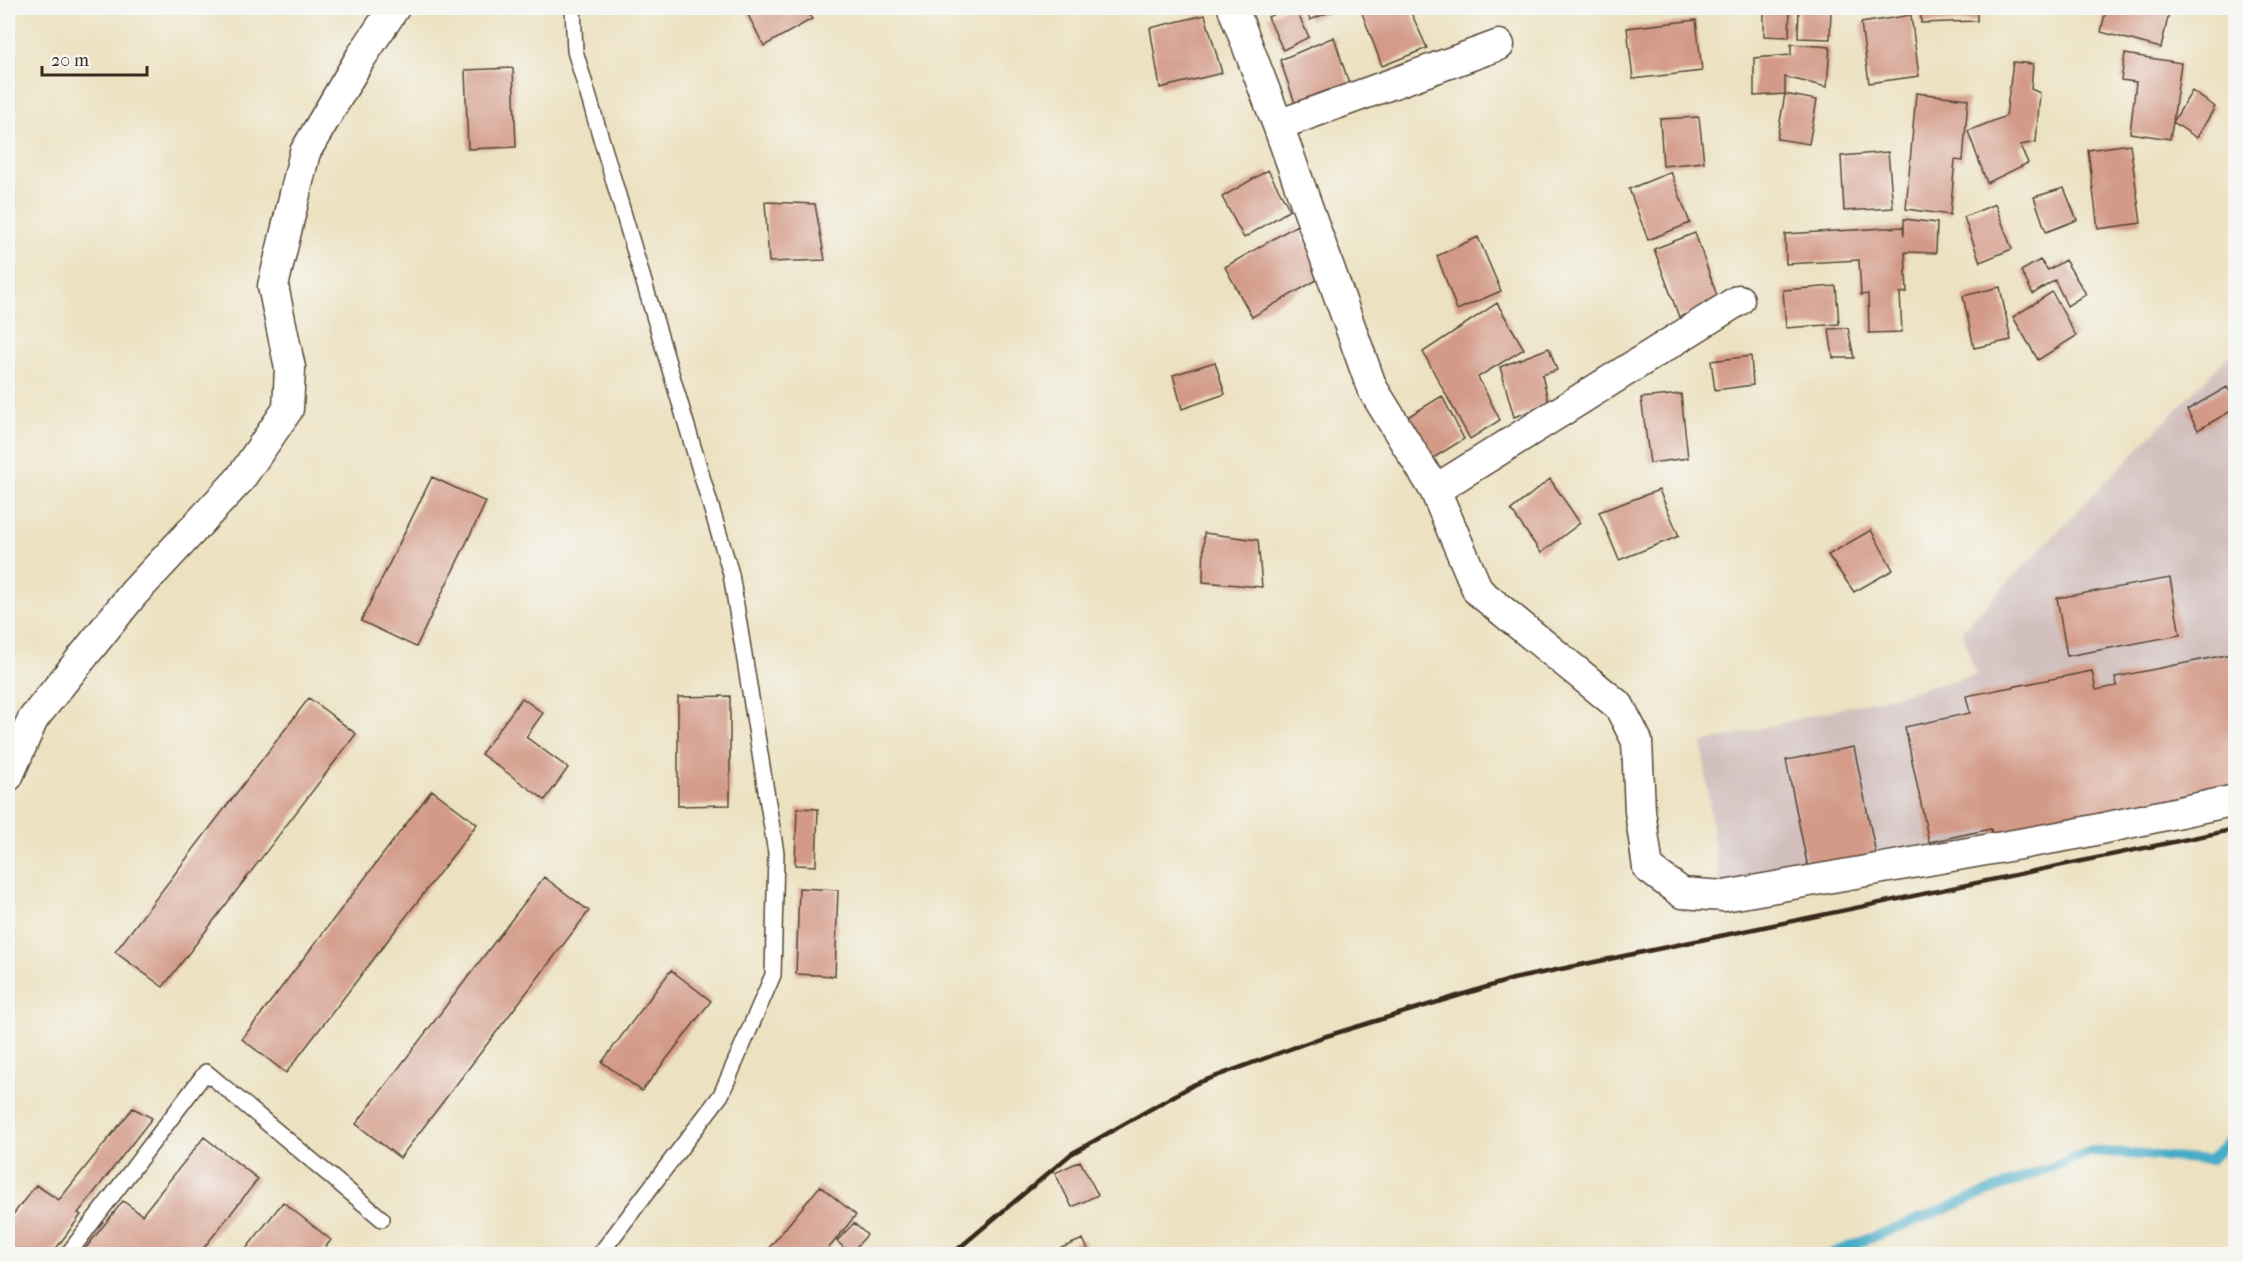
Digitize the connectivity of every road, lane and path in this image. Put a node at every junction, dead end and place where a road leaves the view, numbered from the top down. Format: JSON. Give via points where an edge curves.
{"nodes":[{"id":1,"x":394,"y":8,"type":"edge"},
{"id":2,"x":573,"y":8,"type":"edge"},
{"id":3,"x":1233,"y":8,"type":"edge"},
{"id":4,"x":1499,"y":45,"type":"dead end"},
{"id":5,"x":1278,"y":125,"type":"junction"},
{"id":6,"x":1739,"y":300,"type":"dead end"},
{"id":7,"x":1435,"y":490,"type":"junction"},
{"id":8,"x":8,"y":776,"type":"edge"},
{"id":9,"x":2235,"y":800,"type":"edge"},
{"id":10,"x":382,"y":1219,"type":"dead end"},
{"id":11,"x":68,"y":1254,"type":"edge"},
{"id":12,"x":600,"y":1254,"type":"edge"}],
"edges":[{"from":1,"to":8,"type":"street","via":[[305,152],[273,286],[290,368],[288,410],[240,479],[133,594],[33,719]]},
{"from":2,"to":12,"type":"lane","via":[[575,51],[731,574],[776,853],[773,975],[721,1095]]},
{"from":3,"to":5,"type":"street"},
{"from":4,"to":5,"type":"street"},
{"from":5,"to":7,"type":"street","via":[[1372,388]]},
{"from":6,"to":7,"type":"street"},
{"from":7,"to":9,"type":"street","via":[[1478,591],[1619,706],[1637,741],[1640,811],[1648,868],[1682,893],[1724,896],[2076,834]]},
{"from":10,"to":11,"type":"lane","via":[[206,1072]]}]}
